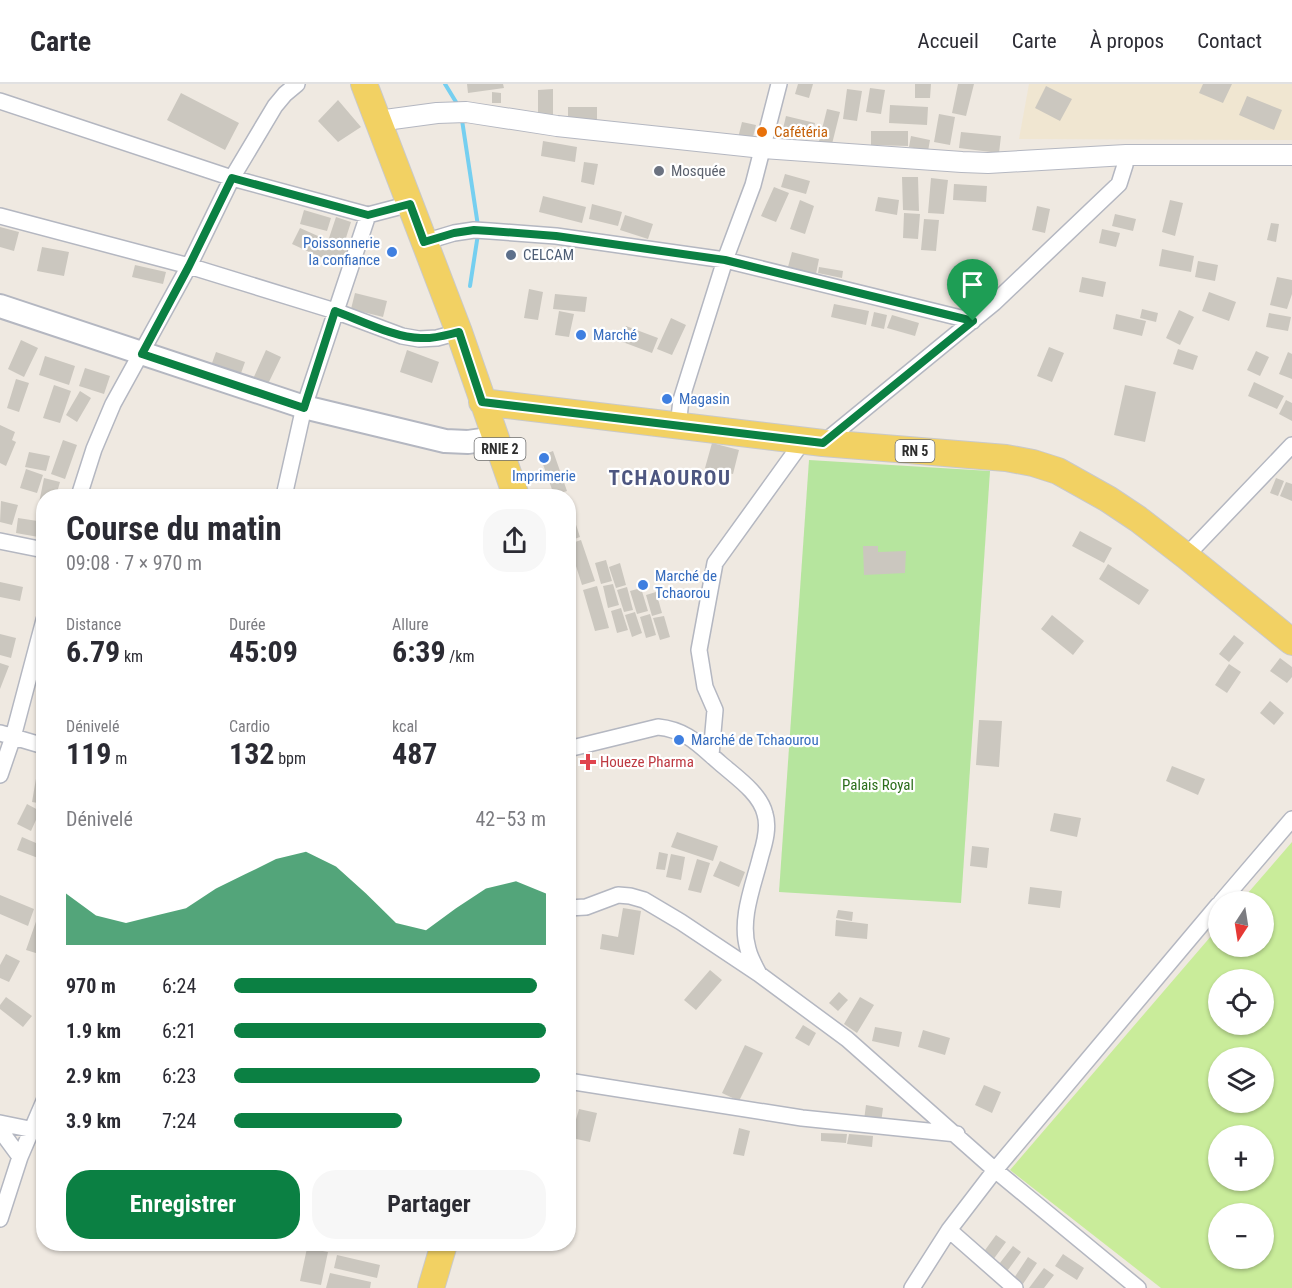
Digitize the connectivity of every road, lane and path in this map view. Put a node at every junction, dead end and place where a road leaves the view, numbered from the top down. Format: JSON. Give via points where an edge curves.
{"nodes":[{"id":1,"x":297,"y":84,"type":"edge"},
{"id":2,"x":364,"y":84,"type":"edge"},
{"id":3,"x":779,"y":84,"type":"edge"},
{"id":4,"x":0,"y":101,"type":"edge"},
{"id":5,"x":378,"y":121,"type":"junction"},
{"id":6,"x":763,"y":148,"type":"junction"},
{"id":7,"x":1126,"y":155,"type":"junction"},
{"id":8,"x":1292,"y":155,"type":"edge"},
{"id":9,"x":232,"y":178,"type":"junction"},
{"id":10,"x":410,"y":204,"type":"junction"},
{"id":11,"x":368,"y":215,"type":"junction"},
{"id":12,"x":0,"y":216,"type":"edge"},
{"id":13,"x":424,"y":242,"type":"junction"},
{"id":14,"x":725,"y":260,"type":"junction"},
{"id":15,"x":189,"y":266,"type":"junction"},
{"id":16,"x":0,"y":306,"type":"edge"},
{"id":17,"x":335,"y":311,"type":"junction"},
{"id":18,"x":973,"y":321,"type":"junction"},
{"id":19,"x":459,"y":332,"type":"junction"},
{"id":20,"x":142,"y":354,"type":"junction"},
{"id":21,"x":482,"y":402,"type":"junction"},
{"id":22,"x":304,"y":408,"type":"junction"},
{"id":23,"x":678,"y":426,"type":"junction"},
{"id":24,"x":496,"y":438,"type":"junction"},
{"id":25,"x":813,"y":442,"type":"junction"},
{"id":26,"x":1292,"y":445,"type":"edge"},
{"id":27,"x":81,"y":489,"type":"edge"},
{"id":28,"x":286,"y":489,"type":"edge"},
{"id":29,"x":514,"y":489,"type":"edge"},
{"id":30,"x":0,"y":542,"type":"edge"},
{"id":31,"x":36,"y":549,"type":"edge"},
{"id":32,"x":1186,"y":556,"type":"junction"},
{"id":33,"x":1292,"y":642,"type":"edge"},
{"id":34,"x":36,"y":644,"type":"edge"},
{"id":35,"x":6,"y":735,"type":"edge"},
{"id":36,"x":36,"y":744,"type":"edge"},
{"id":37,"x":576,"y":747,"type":"edge"},
{"id":38,"x":711,"y":755,"type":"junction"},
{"id":39,"x":0,"y":775,"type":"edge"},
{"id":40,"x":1292,"y":819,"type":"edge"},
{"id":41,"x":1229,"y":891,"type":"edge"},
{"id":42,"x":576,"y":908,"type":"edge"},
{"id":43,"x":1208,"y":916,"type":"edge"},
{"id":44,"x":759,"y":974,"type":"junction"},
{"id":45,"x":576,"y":1082,"type":"edge"},
{"id":46,"x":0,"y":1123,"type":"edge"},
{"id":47,"x":0,"y":1130,"type":"edge"},
{"id":48,"x":36,"y":1131,"type":"edge"},
{"id":49,"x":36,"y":1134,"type":"edge"},
{"id":50,"x":957,"y":1134,"type":"junction"},
{"id":51,"x":20,"y":1157,"type":"junction"},
{"id":52,"x":995,"y":1170,"type":"junction"},
{"id":53,"x":0,"y":1219,"type":"edge"},
{"id":54,"x":949,"y":1230,"type":"junction"},
{"id":55,"x":442,"y":1251,"type":"edge"},
{"id":56,"x":431,"y":1288,"type":"edge"},
{"id":57,"x":912,"y":1288,"type":"edge"},
{"id":58,"x":1015,"y":1288,"type":"edge"},
{"id":59,"x":1138,"y":1288,"type":"edge"}],
"edges":[{"from":1,"to":9,"type":"street","via":[[275,106]]},
{"from":2,"to":5,"type":"main road","number":"RNIE 2"},
{"from":3,"to":6,"type":"street"},
{"from":4,"to":9,"type":"street"},
{"from":5,"to":6,"type":"street","via":[[465,112]]},
{"from":5,"to":10,"type":"main road","number":"RNIE 2"},
{"from":6,"to":7,"type":"street","via":[[988,163]]},
{"from":6,"to":14,"type":"street"},
{"from":7,"to":8,"type":"street"},
{"from":7,"to":18,"type":"street","via":[[1119,184]]},
{"from":9,"to":11,"type":"street"},
{"from":9,"to":15,"type":"street"},
{"from":10,"to":11,"type":"street"},
{"from":10,"to":13,"type":"main road","number":"RNIE 2"},
{"from":11,"to":17,"type":"street"},
{"from":12,"to":15,"type":"street"},
{"from":13,"to":14,"type":"street","via":[[474,230],[556,236]]},
{"from":13,"to":19,"type":"main road","number":"RNIE 2"},
{"from":14,"to":18,"type":"street"},
{"from":14,"to":23,"type":"street","via":[[681,400]]},
{"from":15,"to":17,"type":"street"},
{"from":15,"to":20,"type":"street"},
{"from":16,"to":20,"type":"main road"},
{"from":17,"to":19,"type":"street","via":[[419,339]]},
{"from":17,"to":22,"type":"street"},
{"from":18,"to":25,"type":"street"},
{"from":19,"to":21,"type":"main road","number":"RNIE 2"},
{"from":20,"to":22,"type":"main road"},
{"from":20,"to":27,"type":"street","via":[[113,404]]},
{"from":21,"to":23,"type":"main road","number":"RN 5"},
{"from":21,"to":24,"type":"main road","number":"RNIE 2"},
{"from":22,"to":24,"type":"main road","via":[[445,441]]},
{"from":22,"to":28,"type":"street"},
{"from":23,"to":25,"type":"main road","number":"RN 5"},
{"from":24,"to":29,"type":"main road","number":"RNIE 2"},
{"from":25,"to":32,"type":"main road","number":"RN 5","via":[[1033,463],[1058,471],[1100,494]]},
{"from":25,"to":38,"type":"street","via":[[715,563],[699,650],[705,687],[715,710]]},
{"from":26,"to":32,"type":"street"},
{"from":30,"to":31,"type":"street"},
{"from":32,"to":33,"type":"main road","number":"RN 5"},
{"from":34,"to":35,"type":"street"},
{"from":35,"to":36,"type":"street"},
{"from":35,"to":39,"type":"street"},
{"from":37,"to":38,"type":"street","via":[[658,727],[688,735]]},
{"from":38,"to":44,"type":"street","via":[[747,786],[765,813],[765,842],[748,903],[745,930]]},
{"from":40,"to":41,"type":"street"},
{"from":42,"to":44,"type":"street","via":[[618,895],[644,900]]},
{"from":43,"to":52,"type":"street"},
{"from":44,"to":50,"type":"street","via":[[847,1039]]},
{"from":45,"to":50,"type":"street","via":[[802,1118]]},
{"from":46,"to":48,"type":"street"},
{"from":47,"to":51,"type":"street"},
{"from":49,"to":51,"type":"street"},
{"from":50,"to":52,"type":"street"},
{"from":51,"to":53,"type":"street"},
{"from":52,"to":54,"type":"street"},
{"from":52,"to":59,"type":"street"},
{"from":54,"to":57,"type":"street"},
{"from":54,"to":58,"type":"street"},
{"from":55,"to":56,"type":"main road"}]}
